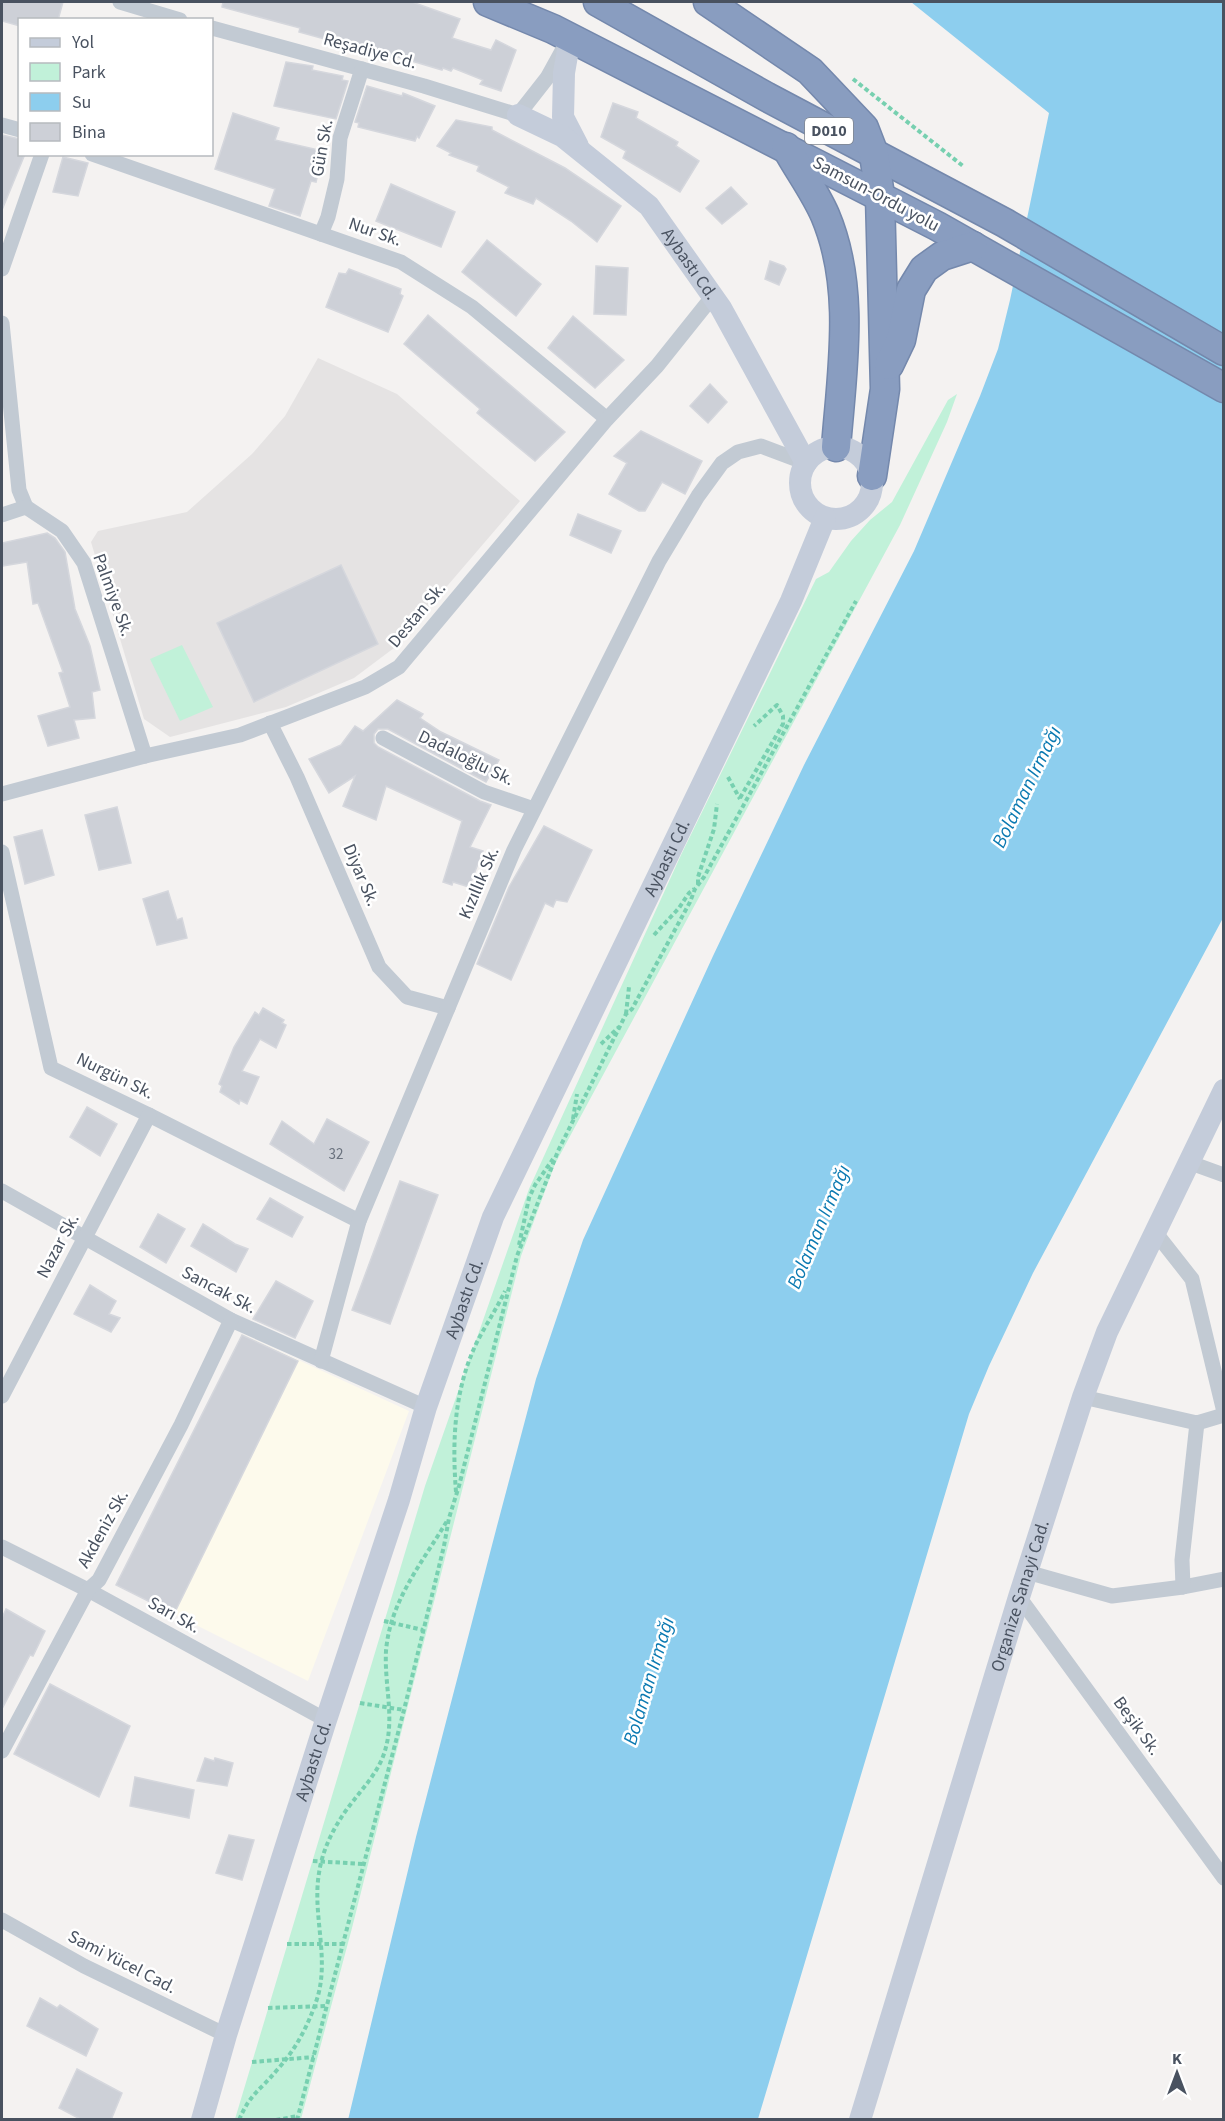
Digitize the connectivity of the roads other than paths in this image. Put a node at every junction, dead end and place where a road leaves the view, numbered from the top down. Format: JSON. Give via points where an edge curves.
{"nodes":[{"id":1,"x":120,"y":2,"type":"edge"},
{"id":2,"x":488,"y":2,"type":"edge"},
{"id":3,"x":591,"y":2,"type":"edge"},
{"id":4,"x":598,"y":2,"type":"edge"},
{"id":5,"x":708,"y":2,"type":"edge"},
{"id":6,"x":173,"y":18,"type":"edge"},
{"id":7,"x":213,"y":28,"type":"edge"},
{"id":8,"x":570,"y":38,"type":"junction"},
{"id":9,"x":362,"y":69,"type":"junction"},
{"id":10,"x":518,"y":115,"type":"junction"},
{"id":11,"x":2,"y":125,"type":"edge"},
{"id":12,"x":18,"y":129,"type":"edge"},
{"id":13,"x":786,"y":147,"type":"junction"},
{"id":14,"x":579,"y":150,"type":"junction"},
{"id":15,"x":874,"y":154,"type":"junction"},
{"id":16,"x":41,"y":156,"type":"edge"},
{"id":17,"x":98,"y":156,"type":"edge"},
{"id":18,"x":880,"y":196,"type":"junction"},
{"id":19,"x":321,"y":234,"type":"junction"},
{"id":20,"x":980,"y":250,"type":"junction"},
{"id":21,"x":2,"y":269,"type":"edge"},
{"id":22,"x":713,"y":296,"type":"junction"},
{"id":23,"x":2,"y":323,"type":"edge"},
{"id":24,"x":1224,"y":351,"type":"edge"},
{"id":25,"x":884,"y":375,"type":"junction"},
{"id":26,"x":1224,"y":388,"type":"edge"},
{"id":27,"x":607,"y":418,"type":"junction"},
{"id":28,"x":836,"y":447,"type":"junction"},
{"id":29,"x":806,"y":463,"type":"junction"},
{"id":30,"x":872,"y":476,"type":"junction"},
{"id":31,"x":26,"y":507,"type":"junction"},
{"id":32,"x":2,"y":515,"type":"edge"},
{"id":33,"x":825,"y":518,"type":"junction"},
{"id":34,"x":270,"y":723,"type":"junction"},
{"id":35,"x":383,"y":738,"type":"dead end"},
{"id":36,"x":145,"y":756,"type":"junction"},
{"id":37,"x":2,"y":794,"type":"edge"},
{"id":38,"x":534,"y":809,"type":"junction"},
{"id":39,"x":2,"y":852,"type":"edge"},
{"id":40,"x":448,"y":1008,"type":"junction"},
{"id":41,"x":1224,"y":1090,"type":"edge"},
{"id":42,"x":149,"y":1114,"type":"junction"},
{"id":43,"x":1217,"y":1115,"type":"edge"},
{"id":44,"x":1188,"y":1162,"type":"junction"},
{"id":45,"x":1224,"y":1175,"type":"edge"},
{"id":46,"x":2,"y":1191,"type":"edge"},
{"id":47,"x":359,"y":1221,"type":"junction"},
{"id":48,"x":1155,"y":1232,"type":"junction"},
{"id":49,"x":84,"y":1237,"type":"junction"},
{"id":50,"x":231,"y":1320,"type":"junction"},
{"id":51,"x":321,"y":1361,"type":"junction"},
{"id":52,"x":2,"y":1396,"type":"edge"},
{"id":53,"x":1083,"y":1398,"type":"junction"},
{"id":54,"x":426,"y":1407,"type":"junction"},
{"id":55,"x":1224,"y":1413,"type":"edge"},
{"id":56,"x":1197,"y":1423,"type":"junction"},
{"id":57,"x":2,"y":1547,"type":"edge"},
{"id":58,"x":1027,"y":1572,"type":"junction"},
{"id":59,"x":1224,"y":1579,"type":"edge"},
{"id":60,"x":1183,"y":1587,"type":"junction"},
{"id":61,"x":88,"y":1590,"type":"junction"},
{"id":62,"x":1018,"y":1597,"type":"junction"},
{"id":63,"x":326,"y":1720,"type":"junction"},
{"id":64,"x":2,"y":1751,"type":"edge"},
{"id":65,"x":1224,"y":1878,"type":"edge"},
{"id":66,"x":2,"y":1920,"type":"edge"},
{"id":67,"x":226,"y":2035,"type":"junction"},
{"id":68,"x":202,"y":2120,"type":"edge"},
{"id":69,"x":860,"y":2120,"type":"edge"}],
"edges":[{"from":1,"to":6,"type":"street"},
{"from":2,"to":8,"type":"highway","name":"Samsun-Ordu yolu","number":"D010"},
{"from":3,"to":8,"type":"highway"},
{"from":4,"to":15,"type":"highway","name":"Samsun-Ordu yolu","number":"D010"},
{"from":5,"to":15,"type":"highway","via":[[810,71],[864,128]]},
{"from":7,"to":9,"type":"street","name":"Reşadiye Cd."},
{"from":8,"to":10,"type":"street","via":[[547,78]]},
{"from":8,"to":13,"type":"highway","name":"Samsun-Ordu yolu","number":"D010"},
{"from":8,"to":14,"type":"main road","via":[[563,117]]},
{"from":9,"to":10,"type":"street","name":"Reşadiye Cd."},
{"from":9,"to":19,"type":"street","name":"Gün Sk.","via":[[340,138],[337,179]]},
{"from":10,"to":14,"type":"main road","name":"Aybastı Cd.","via":[[562,136]]},
{"from":11,"to":12,"type":"street"},
{"from":13,"to":18,"type":"highway","name":"Samsun-Ordu yolu","number":"D010"},
{"from":13,"to":28,"type":"highway","via":[[825,215],[842,272],[845,343]]},
{"from":14,"to":22,"type":"main road","name":"Aybastı Cd.","via":[[649,206]]},
{"from":15,"to":18,"type":"highway"},
{"from":15,"to":24,"type":"highway","name":"Samsun-Ordu yolu","number":"D010","via":[[1005,223]]},
{"from":16,"to":21,"type":"street"},
{"from":17,"to":19,"type":"street","name":"Nur Sk."},
{"from":18,"to":20,"type":"highway","name":"Samsun-Ordu yolu","number":"D010"},
{"from":18,"to":25,"type":"highway"},
{"from":19,"to":27,"type":"street","name":"Nur Sk.","via":[[401,262],[472,307]]},
{"from":20,"to":25,"type":"highway","via":[[942,256],[924,268],[911,290],[901,340]]},
{"from":20,"to":26,"type":"highway","name":"Samsun-Ordu yolu","number":"D010"},
{"from":22,"to":27,"type":"street","name":"Destan Sk.","via":[[657,366]]},
{"from":22,"to":29,"type":"main road","name":"Aybastı Cd."},
{"from":23,"to":31,"type":"street","via":[[20,490]]},
{"from":25,"to":30,"type":"highway"},
{"from":27,"to":34,"type":"street","name":"Destan Sk.","via":[[399,667],[365,687]]},
{"from":28,"to":29,"type":"main road","via":[[823,449]]},
{"from":28,"to":30,"type":"main road","via":[[859,455]]},
{"from":29,"to":33,"type":"main road","via":[[801,473],[801,495],[815,513]]},
{"from":29,"to":38,"type":"street","name":"Kızıllık Sk.","via":[[761,446],[738,452],[722,463],[659,561]]},
{"from":30,"to":33,"type":"main road","via":[[868,500],[860,510],[843,518]]},
{"from":31,"to":32,"type":"street"},
{"from":31,"to":36,"type":"street","name":"Palmiye Sk.","via":[[62,531],[84,563]]},
{"from":33,"to":54,"type":"main road","name":"Aybastı Cd.","via":[[791,601],[493,1217]]},
{"from":34,"to":36,"type":"street","name":"Destan Sk.","via":[[240,735]]},
{"from":34,"to":40,"type":"street","name":"Diyar Sk.","via":[[379,967],[407,997]]},
{"from":35,"to":38,"type":"street","name":"Dadaloğlu Sk.","via":[[483,792]]},
{"from":36,"to":37,"type":"street","name":"Destan Sk."},
{"from":38,"to":40,"type":"street","name":"Kızıllık Sk."},
{"from":39,"to":42,"type":"street","name":"Nurgün Sk.","via":[[51,1068]]},
{"from":40,"to":47,"type":"street","name":"Kızıllık Sk."},
{"from":41,"to":43,"type":"main road","name":"Organize Sanayi Cad."},
{"from":42,"to":47,"type":"street","name":"Nurgün Sk."},
{"from":42,"to":49,"type":"street","name":"Nazar Sk."},
{"from":43,"to":44,"type":"main road","name":"Organize Sanayi Cad."},
{"from":44,"to":45,"type":"street"},
{"from":44,"to":48,"type":"main road","name":"Organize Sanayi Cad."},
{"from":46,"to":49,"type":"street","name":"Sancak Sk."},
{"from":47,"to":51,"type":"street","name":"Kızıllık Sk."},
{"from":48,"to":53,"type":"main road","name":"Organize Sanayi Cad.","via":[[1107,1332]]},
{"from":48,"to":55,"type":"street","via":[[1192,1279]]},
{"from":49,"to":50,"type":"street","name":"Sancak Sk."},
{"from":49,"to":52,"type":"street","name":"Nazar Sk."},
{"from":50,"to":51,"type":"street","name":"Sancak Sk."},
{"from":50,"to":61,"type":"street","name":"Akdeniz Sk.","via":[[99,1580]]},
{"from":51,"to":54,"type":"street","name":"Sancak Sk."},
{"from":53,"to":56,"type":"street"},
{"from":53,"to":58,"type":"main road","name":"Organize Sanayi Cad."},
{"from":54,"to":63,"type":"main road","name":"Aybastı Cd."},
{"from":55,"to":56,"type":"street"},
{"from":56,"to":60,"type":"street","via":[[1182,1560]]},
{"from":57,"to":61,"type":"street","name":"Sarı Sk."},
{"from":58,"to":60,"type":"street","via":[[1112,1596]]},
{"from":58,"to":62,"type":"main road","name":"Organize Sanayi Cad."},
{"from":59,"to":60,"type":"street"},
{"from":61,"to":63,"type":"street","name":"Sarı Sk."},
{"from":61,"to":64,"type":"street","name":"Akdeniz Sk."},
{"from":62,"to":65,"type":"street","name":"Beşik Sk."},
{"from":62,"to":69,"type":"main road","name":"Organize Sanayi Cad."},
{"from":63,"to":67,"type":"main road","name":"Aybastı Cd."},
{"from":66,"to":67,"type":"street","name":"Sami Yücel Cad.","via":[[84,1966]]},
{"from":67,"to":68,"type":"main road","name":"Aybastı Cd."}]}
